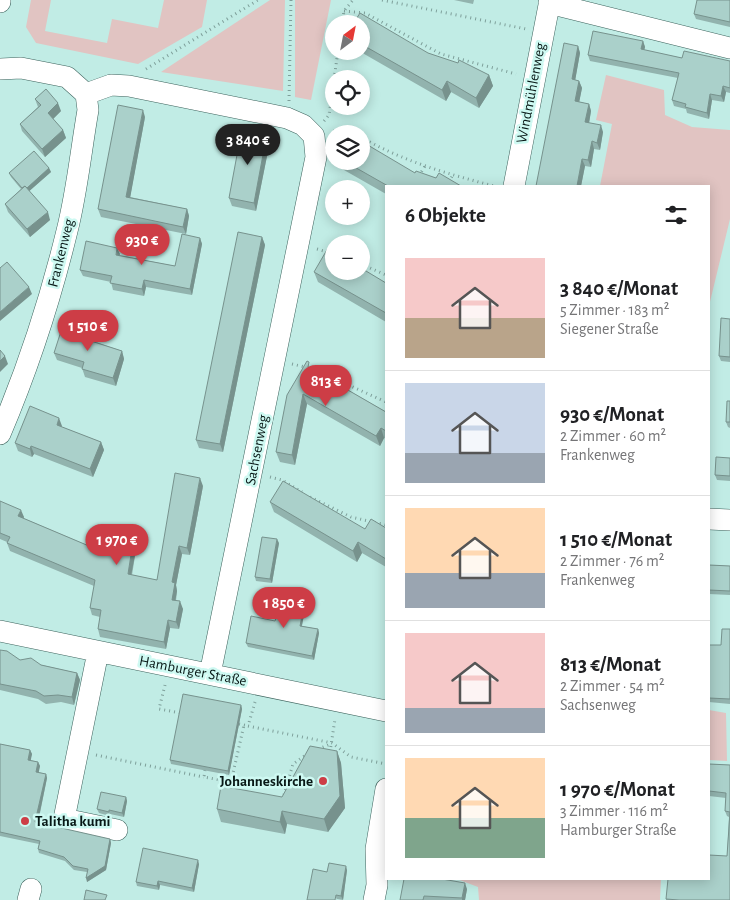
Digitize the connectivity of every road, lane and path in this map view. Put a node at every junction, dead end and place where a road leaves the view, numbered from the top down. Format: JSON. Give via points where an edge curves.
{"nodes":[{"id":1,"x":258,"y":0,"type":"edge"},
{"id":2,"x":291,"y":0,"type":"edge"},
{"id":3,"x":353,"y":0,"type":"edge"},
{"id":4,"x":382,"y":0,"type":"edge"},
{"id":5,"x":550,"y":2,"type":"edge"},
{"id":6,"x":344,"y":11,"type":"junction"},
{"id":7,"x":343,"y":15,"type":"edge"},
{"id":8,"x":393,"y":28,"type":"junction"},
{"id":9,"x":390,"y":33,"type":"edge"},
{"id":10,"x":543,"y":33,"type":"junction"},
{"id":11,"x":730,"y":48,"type":"edge"},
{"id":12,"x":441,"y":54,"type":"junction"},
{"id":13,"x":438,"y":60,"type":"edge"},
{"id":14,"x":472,"y":62,"type":"junction"},
{"id":15,"x":470,"y":67,"type":"edge"},
{"id":16,"x":0,"y":69,"type":"edge"},
{"id":17,"x":534,"y":79,"type":"junction"},
{"id":18,"x":129,"y":86,"type":"junction"},
{"id":19,"x":86,"y":94,"type":"junction"},
{"id":20,"x":329,"y":115,"type":"edge"},
{"id":21,"x":287,"y":118,"type":"junction"},
{"id":22,"x":314,"y":136,"type":"junction"},
{"id":23,"x":370,"y":142,"type":"edge"},
{"id":24,"x":376,"y":146,"type":"junction"},
{"id":25,"x":374,"y":151,"type":"edge"},
{"id":26,"x":425,"y":166,"type":"junction"},
{"id":27,"x":453,"y":175,"type":"junction"},
{"id":28,"x":416,"y":182,"type":"edge"},
{"id":29,"x":447,"y":185,"type":"edge"},
{"id":30,"x":493,"y":185,"type":"edge"},
{"id":31,"x":514,"y":185,"type":"edge"},
{"id":32,"x":370,"y":268,"type":"edge"},
{"id":33,"x":385,"y":276,"type":"edge"},
{"id":34,"x":275,"y":360,"type":"junction"},
{"id":35,"x":334,"y":378,"type":"junction"},
{"id":36,"x":332,"y":383,"type":"edge"},
{"id":37,"x":375,"y":398,"type":"junction"},
{"id":38,"x":385,"y":402,"type":"edge"},
{"id":39,"x":372,"y":404,"type":"edge"},
{"id":40,"x":0,"y":434,"type":"edge"},
{"id":41,"x":252,"y":473,"type":"junction"},
{"id":42,"x":310,"y":497,"type":"junction"},
{"id":43,"x":307,"y":504,"type":"edge"},
{"id":44,"x":351,"y":517,"type":"junction"},
{"id":45,"x":710,"y":519,"type":"edge"},
{"id":46,"x":730,"y":520,"type":"edge"},
{"id":47,"x":349,"y":522,"type":"edge"},
{"id":48,"x":384,"y":525,"type":"edge"},
{"id":49,"x":379,"y":532,"type":"edge"},
{"id":50,"x":0,"y":631,"type":"edge"},
{"id":51,"x":98,"y":652,"type":"junction"},
{"id":52,"x":170,"y":666,"type":"junction"},
{"id":53,"x":210,"y":674,"type":"junction"},
{"id":54,"x":254,"y":705,"type":"dead end"},
{"id":55,"x":385,"y":711,"type":"edge"},
{"id":56,"x":181,"y":714,"type":"edge"},
{"id":57,"x":248,"y":726,"type":"junction"},
{"id":58,"x":334,"y":727,"type":"dead end"},
{"id":59,"x":332,"y":744,"type":"junction"},
{"id":60,"x":78,"y":751,"type":"junction"},
{"id":61,"x":328,"y":760,"type":"edge"},
{"id":62,"x":385,"y":764,"type":"edge"},
{"id":63,"x":205,"y":770,"type":"edge"},
{"id":64,"x":204,"y":777,"type":"junction"},
{"id":65,"x":385,"y":795,"type":"edge"},
{"id":66,"x":276,"y":797,"type":"edge"},
{"id":67,"x":117,"y":830,"type":"dead end"},
{"id":68,"x":374,"y":900,"type":"edge"}],
"edges":[{"from":1,"to":18,"type":"path","via":[[131,79]]},
{"from":2,"to":21,"type":"path"},
{"from":3,"to":6,"type":"path"},
{"from":4,"to":10,"type":"path"},
{"from":5,"to":10,"type":"street","name":"Windmühlenweg"},
{"from":5,"to":11,"type":"street"},
{"from":6,"to":7,"type":"path"},
{"from":6,"to":8,"type":"path","via":[[365,13]]},
{"from":8,"to":9,"type":"path"},
{"from":8,"to":12,"type":"path"},
{"from":10,"to":17,"type":"street","name":"Windmühlenweg"},
{"from":12,"to":13,"type":"path"},
{"from":12,"to":14,"type":"path"},
{"from":14,"to":15,"type":"path"},
{"from":14,"to":17,"type":"path"},
{"from":16,"to":19,"type":"street","via":[[21,68],[67,77]]},
{"from":17,"to":31,"type":"street","name":"Windmühlenweg"},
{"from":18,"to":19,"type":"street","via":[[112,85]]},
{"from":18,"to":21,"type":"street"},
{"from":19,"to":40,"type":"street","name":"Frankenweg","via":[[88,110],[68,229],[46,311]]},
{"from":20,"to":22,"type":"path"},
{"from":21,"to":22,"type":"street"},
{"from":22,"to":34,"type":"street","name":"Sachsenweg","via":[[316,157]]},
{"from":23,"to":24,"type":"path"},
{"from":24,"to":25,"type":"path"},
{"from":24,"to":26,"type":"path"},
{"from":26,"to":27,"type":"path"},
{"from":26,"to":28,"type":"path"},
{"from":27,"to":29,"type":"path"},
{"from":27,"to":30,"type":"path"},
{"from":32,"to":33,"type":"path"},
{"from":34,"to":35,"type":"path"},
{"from":34,"to":41,"type":"street","name":"Sachsenweg"},
{"from":35,"to":36,"type":"path"},
{"from":35,"to":37,"type":"path"},
{"from":37,"to":38,"type":"path"},
{"from":37,"to":39,"type":"path"},
{"from":41,"to":42,"type":"path","via":[[282,480]]},
{"from":41,"to":53,"type":"street","name":"Sachsenweg"},
{"from":42,"to":43,"type":"path"},
{"from":42,"to":44,"type":"path"},
{"from":44,"to":47,"type":"path"},
{"from":44,"to":48,"type":"path"},
{"from":45,"to":46,"type":"street"},
{"from":48,"to":49,"type":"path"},
{"from":50,"to":51,"type":"street","name":"Hamburger Straße"},
{"from":51,"to":52,"type":"street","name":"Hamburger Straße"},
{"from":51,"to":60,"type":"street"},
{"from":52,"to":53,"type":"street","name":"Hamburger Straße"},
{"from":52,"to":56,"type":"path","via":[[159,709]]},
{"from":53,"to":55,"type":"street","name":"Hamburger Straße"},
{"from":54,"to":57,"type":"path"},
{"from":57,"to":59,"type":"path"},
{"from":57,"to":64,"type":"path","via":[[241,725],[231,782]]},
{"from":58,"to":59,"type":"path"},
{"from":59,"to":61,"type":"path"},
{"from":59,"to":62,"type":"path","via":[[351,757]]},
{"from":59,"to":66,"type":"path","via":[[304,754],[293,764],[283,798]]},
{"from":60,"to":64,"type":"path"},
{"from":60,"to":67,"type":"street","via":[[64,819]]},
{"from":63,"to":64,"type":"path"},
{"from":65,"to":68,"type":"street","via":[[376,849]]}]}
